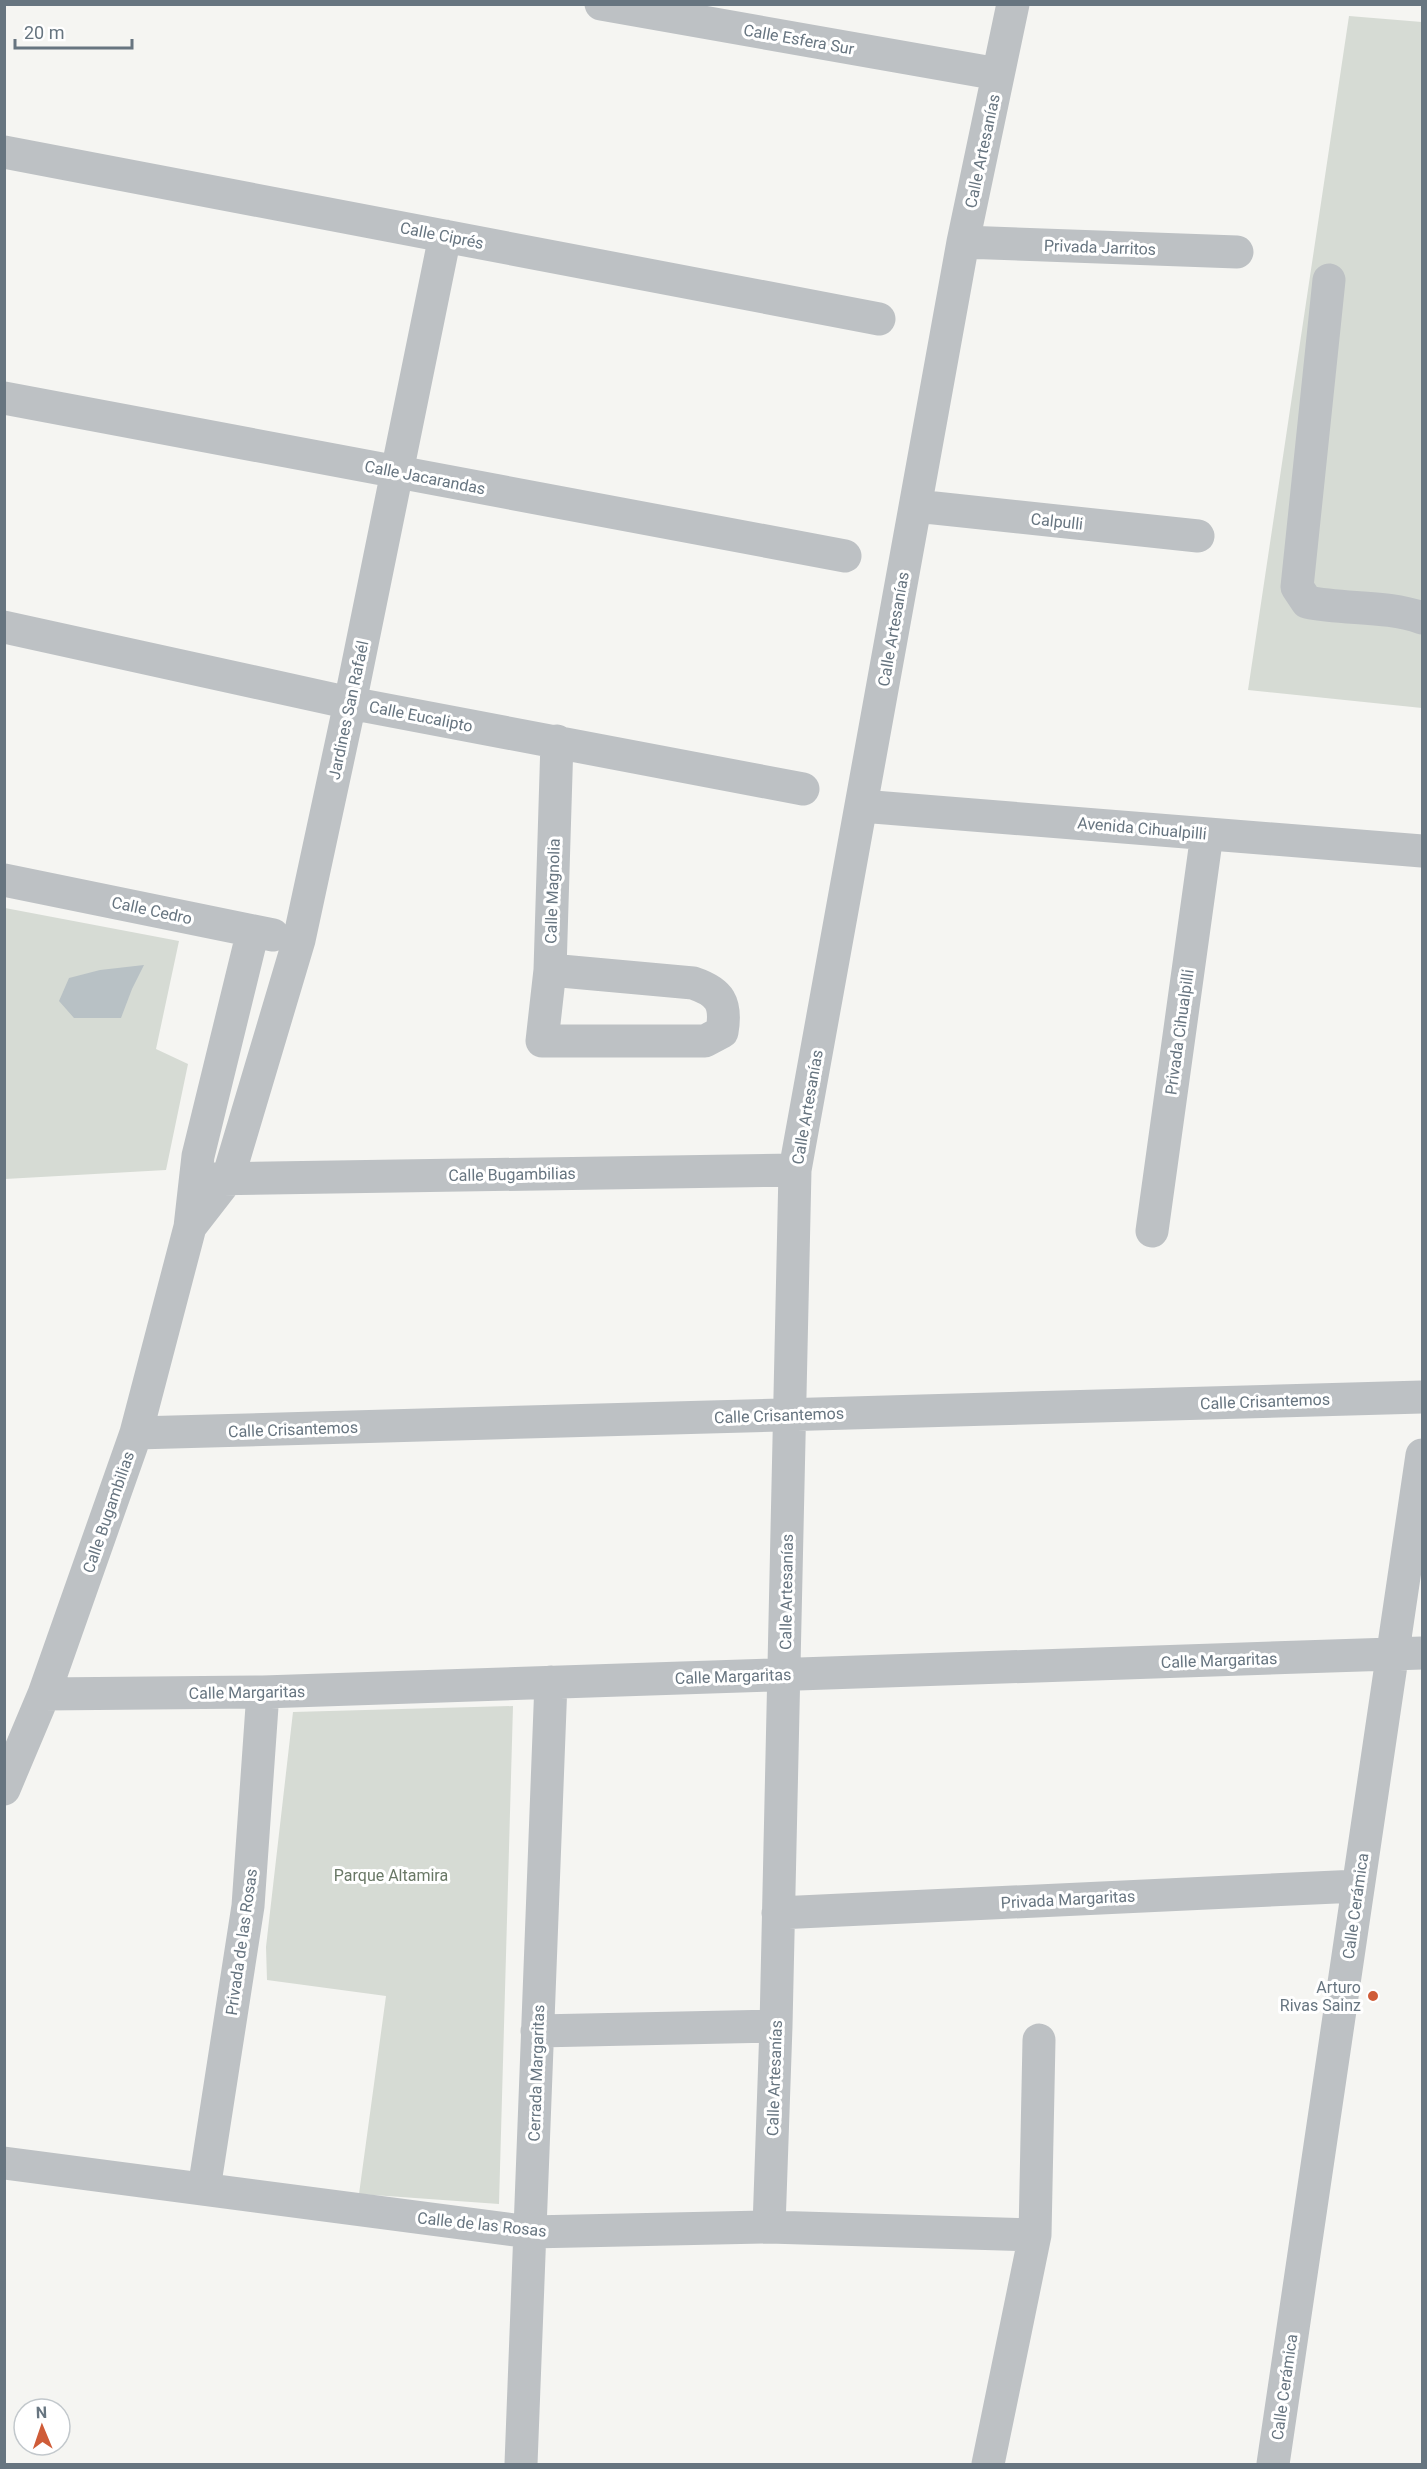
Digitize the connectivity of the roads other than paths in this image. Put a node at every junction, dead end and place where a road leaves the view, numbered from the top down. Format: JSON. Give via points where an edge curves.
{"nodes":[{"id":1,"x":600,"y":4,"type":"edge"},
{"id":2,"x":1013,"y":4,"type":"edge"},
{"id":3,"x":998,"y":74,"type":"junction"},
{"id":4,"x":4,"y":152,"type":"edge"},
{"id":5,"x":445,"y":236,"type":"junction"},
{"id":6,"x":963,"y":242,"type":"junction"},
{"id":7,"x":1237,"y":252,"type":"dead end"},
{"id":8,"x":1329,"y":280,"type":"dead end"},
{"id":9,"x":879,"y":319,"type":"dead end"},
{"id":10,"x":4,"y":398,"type":"edge"},
{"id":11,"x":397,"y":472,"type":"junction"},
{"id":12,"x":916,"y":506,"type":"junction"},
{"id":13,"x":1198,"y":536,"type":"dead end"},
{"id":14,"x":845,"y":556,"type":"dead end"},
{"id":15,"x":1422,"y":618,"type":"edge"},
{"id":16,"x":4,"y":627,"type":"edge"},
{"id":17,"x":350,"y":703,"type":"junction"},
{"id":18,"x":557,"y":741,"type":"junction"},
{"id":19,"x":803,"y":789,"type":"dead end"},
{"id":20,"x":861,"y":806,"type":"junction"},
{"id":21,"x":1207,"y":834,"type":"junction"},
{"id":22,"x":1422,"y":851,"type":"edge"},
{"id":23,"x":4,"y":880,"type":"edge"},
{"id":24,"x":253,"y":931,"type":"junction"},
{"id":25,"x":299,"y":940,"type":"junction"},
{"id":26,"x":550,"y":970,"type":"junction"},
{"id":27,"x":795,"y":1170,"type":"junction"},
{"id":28,"x":194,"y":1179,"type":"junction"},
{"id":29,"x":228,"y":1179,"type":"junction"},
{"id":30,"x":190,"y":1227,"type":"junction"},
{"id":31,"x":1152,"y":1231,"type":"dead end"},
{"id":32,"x":1422,"y":1397,"type":"edge"},
{"id":33,"x":790,"y":1415,"type":"junction"},
{"id":34,"x":136,"y":1433,"type":"junction"},
{"id":35,"x":1422,"y":1455,"type":"edge"},
{"id":36,"x":1408,"y":1654,"type":"edge"},
{"id":37,"x":784,"y":1675,"type":"junction"},
{"id":38,"x":551,"y":1682,"type":"junction"},
{"id":39,"x":263,"y":1692,"type":"junction"},
{"id":40,"x":44,"y":1694,"type":"junction"},
{"id":41,"x":4,"y":1789,"type":"edge"},
{"id":42,"x":1358,"y":1886,"type":"junction"},
{"id":43,"x":778,"y":1913,"type":"junction"},
{"id":44,"x":776,"y":2026,"type":"junction"},
{"id":45,"x":537,"y":2031,"type":"junction"},
{"id":46,"x":1039,"y":2040,"type":"dead end"},
{"id":47,"x":4,"y":2163,"type":"edge"},
{"id":48,"x":204,"y":2189,"type":"junction"},
{"id":49,"x":769,"y":2227,"type":"junction"},
{"id":50,"x":530,"y":2232,"type":"junction"},
{"id":51,"x":1035,"y":2235,"type":"junction"},
{"id":52,"x":521,"y":2464,"type":"edge"},
{"id":53,"x":988,"y":2464,"type":"edge"},
{"id":54,"x":1273,"y":2464,"type":"edge"}],
"edges":[{"from":1,"to":3,"type":"street","name":"Calle Esfera Sur"},
{"from":2,"to":3,"type":"street","name":"Calle Artesanías"},
{"from":3,"to":6,"type":"street","name":"Calle Artesanías"},
{"from":4,"to":5,"type":"street","name":"Calle Ciprés"},
{"from":5,"to":9,"type":"street","name":"Calle Ciprés"},
{"from":5,"to":11,"type":"street","name":"Jardines San Rafaél"},
{"from":6,"to":7,"type":"street","name":"Privada Jarritos"},
{"from":6,"to":12,"type":"street","name":"Calle Artesanías"},
{"from":8,"to":15,"type":"street","via":[[1297,587],[1307,602],[1406,612]]},
{"from":10,"to":11,"type":"street","name":"Calle Jacarandas"},
{"from":11,"to":14,"type":"street","name":"Calle Jacarandas"},
{"from":11,"to":17,"type":"street","name":"Jardines San Rafaél"},
{"from":12,"to":13,"type":"street","name":"Calpulli"},
{"from":12,"to":20,"type":"street","name":"Calle Artesanías"},
{"from":16,"to":17,"type":"street","name":"Calle Eucalipto"},
{"from":17,"to":18,"type":"street","name":"Calle Eucalipto"},
{"from":17,"to":25,"type":"street","name":"Jardines San Rafaél"},
{"from":18,"to":19,"type":"street","name":"Calle Eucalipto"},
{"from":18,"to":26,"type":"street","name":"Calle Magnolia"},
{"from":20,"to":21,"type":"street","name":"Avenida Cihualpilli"},
{"from":20,"to":27,"type":"street","name":"Calle Artesanías"},
{"from":21,"to":22,"type":"street","name":"Avenida Cihualpilli"},
{"from":21,"to":31,"type":"street","name":"Privada Cihualpilli"},
{"from":23,"to":24,"type":"street","name":"Calle Cedro"},
{"from":24,"to":25,"type":"street","name":"Calle Cedro"},
{"from":24,"to":28,"type":"street"},
{"from":25,"to":29,"type":"street","name":"Jardines San Rafaél"},
{"from":26,"to":26,"type":"street","name":"Calle Magnolia","via":[[542,1041],[705,1041],[722,1032],[720,1000],[710,989],[693,983]]},
{"from":27,"to":29,"type":"street","name":"Calle Bugambilias"},
{"from":27,"to":33,"type":"street","name":"Calle Artesanías"},
{"from":28,"to":29,"type":"street","name":"Calle Bugambilias"},
{"from":28,"to":30,"type":"street","name":"Calle Bugambilias"},
{"from":29,"to":30,"type":"street","name":"Calle Bugambilias"},
{"from":30,"to":34,"type":"street","name":"Calle Bugambilias"},
{"from":32,"to":33,"type":"street","name":"Calle Crisantemos"},
{"from":33,"to":34,"type":"street","name":"Calle Crisantemos"},
{"from":33,"to":37,"type":"street","name":"Calle Artesanías"},
{"from":34,"to":40,"type":"street","name":"Calle Bugambilias"},
{"from":35,"to":36,"type":"street","name":"Calle Cerámica"},
{"from":36,"to":37,"type":"street","name":"Calle Margaritas"},
{"from":36,"to":42,"type":"street","name":"Calle Cerámica"},
{"from":37,"to":38,"type":"street","name":"Calle Margaritas"},
{"from":37,"to":43,"type":"street","name":"Calle Artesanías"},
{"from":38,"to":39,"type":"street","name":"Calle Margaritas"},
{"from":38,"to":45,"type":"street","name":"Cerrada Margaritas"},
{"from":39,"to":40,"type":"street","name":"Calle Margaritas"},
{"from":39,"to":48,"type":"street","name":"Privada de las Rosas","via":[[248,1906]]},
{"from":40,"to":41,"type":"street","name":"Calle Bugambilias"},
{"from":42,"to":43,"type":"street","name":"Privada Margaritas"},
{"from":42,"to":54,"type":"street","name":"Calle Cerámica"},
{"from":43,"to":44,"type":"street","name":"Calle Artesanías"},
{"from":44,"to":45,"type":"street"},
{"from":44,"to":49,"type":"street","name":"Calle Artesanías"},
{"from":45,"to":50,"type":"street","name":"Cerrada Margaritas"},
{"from":46,"to":51,"type":"street"},
{"from":47,"to":48,"type":"street","name":"Calle de las Rosas"},
{"from":48,"to":50,"type":"street","name":"Calle de las Rosas"},
{"from":49,"to":50,"type":"street","name":"Calle de las Rosas"},
{"from":49,"to":51,"type":"street","name":"Calle de las Rosas"},
{"from":50,"to":52,"type":"street","name":"Cerrada Margaritas"},
{"from":51,"to":53,"type":"street"}]}
